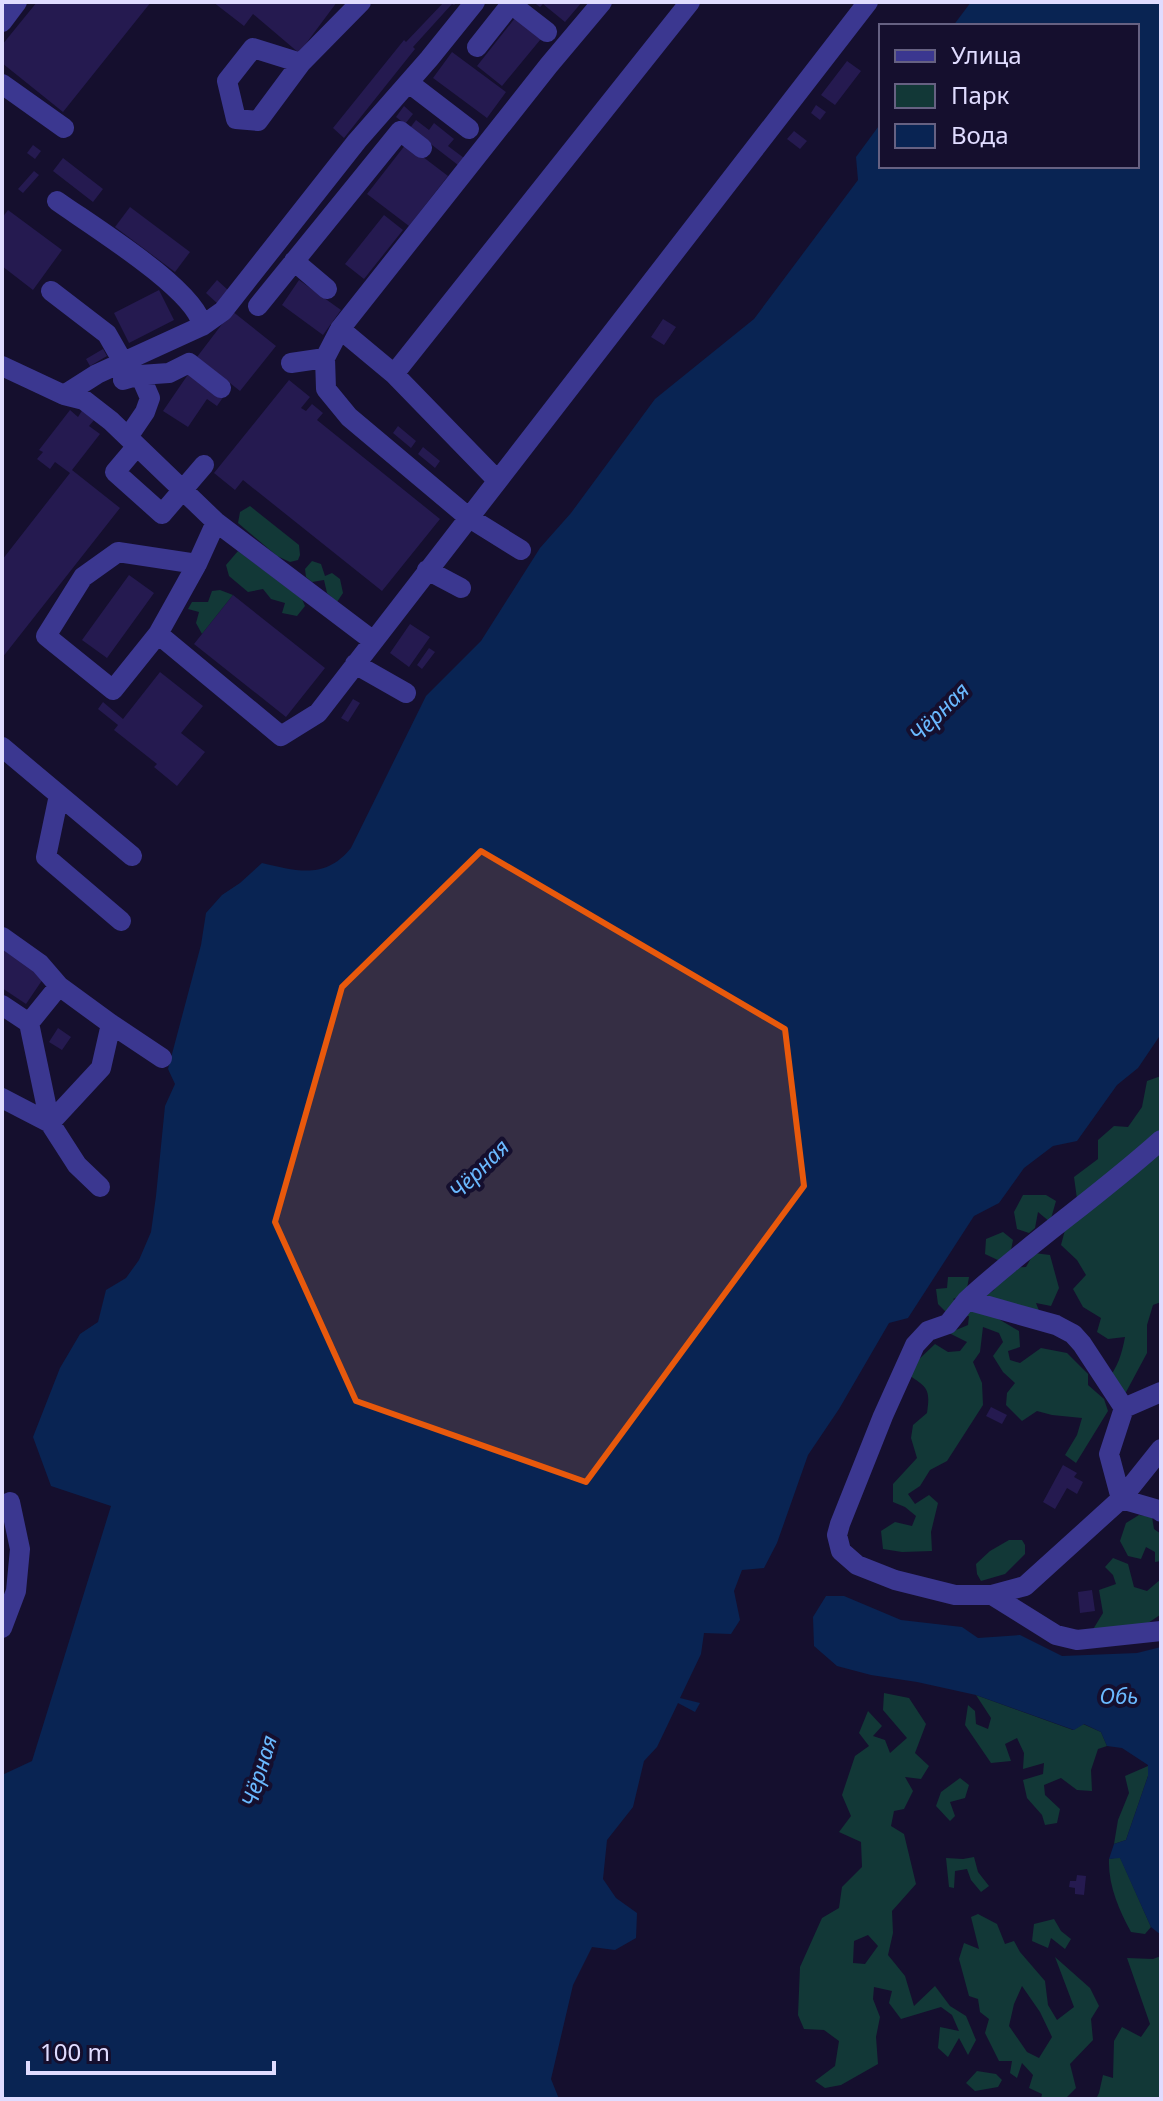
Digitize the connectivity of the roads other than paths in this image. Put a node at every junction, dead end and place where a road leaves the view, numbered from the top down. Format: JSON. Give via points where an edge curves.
{"nodes":[{"id":1,"x":17,"y":2,"type":"edge"},
{"id":2,"x":361,"y":2,"type":"edge"},
{"id":3,"x":602,"y":2,"type":"edge"},
{"id":4,"x":690,"y":2,"type":"edge"},
{"id":5,"x":868,"y":2,"type":"edge"},
{"id":6,"x":475,"y":3,"type":"edge"},
{"id":7,"x":2,"y":22,"type":"edge"},
{"id":8,"x":496,"y":22,"type":"junction"},
{"id":9,"x":547,"y":32,"type":"dead end"},
{"id":10,"x":477,"y":47,"type":"dead end"},
{"id":11,"x":301,"y":63,"type":"dead end"},
{"id":12,"x":409,"y":83,"type":"junction"},
{"id":13,"x":2,"y":84,"type":"edge"},
{"id":14,"x":64,"y":128,"type":"dead end"},
{"id":15,"x":469,"y":129,"type":"dead end"},
{"id":16,"x":357,"y":141,"type":"junction"},
{"id":17,"x":422,"y":148,"type":"dead end"},
{"id":18,"x":379,"y":157,"type":"junction"},
{"id":19,"x":57,"y":201,"type":"dead end"},
{"id":20,"x":294,"y":261,"type":"junction"},
{"id":21,"x":327,"y":289,"type":"dead end"},
{"id":22,"x":51,"y":291,"type":"dead end"},
{"id":23,"x":258,"y":306,"type":"dead end"},
{"id":24,"x":202,"y":326,"type":"junction"},
{"id":25,"x":340,"y":329,"type":"junction"},
{"id":26,"x":325,"y":358,"type":"junction"},
{"id":27,"x":291,"y":363,"type":"dead end"},
{"id":28,"x":129,"y":372,"type":"junction"},
{"id":29,"x":4,"y":373,"type":"edge"},
{"id":30,"x":394,"y":374,"type":"junction"},
{"id":31,"x":221,"y":388,"type":"dead end"},
{"id":32,"x":64,"y":395,"type":"junction"},
{"id":33,"x":133,"y":442,"type":"junction"},
{"id":34,"x":204,"y":465,"type":"dead end"},
{"id":35,"x":497,"y":480,"type":"junction"},
{"id":36,"x":183,"y":489,"type":"junction"},
{"id":37,"x":468,"y":517,"type":"junction"},
{"id":38,"x":216,"y":522,"type":"junction"},
{"id":39,"x":521,"y":550,"type":"dead end"},
{"id":40,"x":197,"y":564,"type":"junction"},
{"id":41,"x":427,"y":570,"type":"junction"},
{"id":42,"x":461,"y":588,"type":"dead end"},
{"id":43,"x":158,"y":634,"type":"junction"},
{"id":44,"x":372,"y":640,"type":"junction"},
{"id":45,"x":355,"y":664,"type":"junction"},
{"id":46,"x":406,"y":693,"type":"dead end"},
{"id":47,"x":2,"y":747,"type":"edge"},
{"id":48,"x":59,"y":795,"type":"junction"},
{"id":49,"x":132,"y":856,"type":"dead end"},
{"id":50,"x":121,"y":921,"type":"dead end"},
{"id":51,"x":2,"y":937,"type":"edge"},
{"id":52,"x":59,"y":986,"type":"junction"},
{"id":53,"x":2,"y":1005,"type":"edge"},
{"id":54,"x":29,"y":1023,"type":"junction"},
{"id":55,"x":111,"y":1024,"type":"junction"},
{"id":56,"x":162,"y":1058,"type":"dead end"},
{"id":57,"x":2,"y":1098,"type":"edge"},
{"id":58,"x":50,"y":1123,"type":"junction"},
{"id":59,"x":1161,"y":1140,"type":"edge"},
{"id":60,"x":100,"y":1187,"type":"dead end"},
{"id":61,"x":967,"y":1300,"type":"junction"},
{"id":62,"x":1161,"y":1392,"type":"edge"},
{"id":63,"x":1124,"y":1408,"type":"junction"},
{"id":64,"x":1161,"y":1449,"type":"edge"},
{"id":65,"x":1121,"y":1499,"type":"junction"},
{"id":66,"x":10,"y":1502,"type":"dead end"},
{"id":67,"x":1161,"y":1512,"type":"edge"},
{"id":68,"x":9,"y":1588,"type":"edge"},
{"id":69,"x":992,"y":1595,"type":"junction"},
{"id":70,"x":2,"y":1628,"type":"edge"},
{"id":71,"x":1161,"y":1631,"type":"edge"}],
"edges":[{"from":1,"to":7,"type":"lane"},
{"from":2,"to":11,"type":"lane"},
{"from":3,"to":25,"type":"lane"},
{"from":4,"to":30,"type":"lane"},
{"from":5,"to":35,"type":"lane"},
{"from":6,"to":8,"type":"lane"},
{"from":6,"to":12,"type":"lane"},
{"from":8,"to":9,"type":"lane","via":[[511,4]]},
{"from":8,"to":10,"type":"lane"},
{"from":12,"to":15,"type":"lane"},
{"from":12,"to":16,"type":"lane"},
{"from":13,"to":14,"type":"lane"},
{"from":16,"to":18,"type":"lane"},
{"from":16,"to":24,"type":"lane","via":[[263,248],[223,311]]},
{"from":17,"to":18,"type":"lane","via":[[400,131]]},
{"from":18,"to":20,"type":"lane"},
{"from":19,"to":24,"type":"lane","via":[[168,280],[201,317]]},
{"from":20,"to":21,"type":"lane"},
{"from":20,"to":23,"type":"lane"},
{"from":22,"to":28,"type":"lane","via":[[107,334]]},
{"from":24,"to":28,"type":"lane"},
{"from":25,"to":26,"type":"lane"},
{"from":25,"to":30,"type":"lane"},
{"from":26,"to":27,"type":"lane"},
{"from":26,"to":37,"type":"lane","via":[[326,389],[349,417]]},
{"from":28,"to":31,"type":"lane","via":[[169,373],[189,363]]},
{"from":28,"to":32,"type":"lane","via":[[97,374]]},
{"from":28,"to":33,"type":"lane","via":[[150,398]]},
{"from":29,"to":32,"type":"lane"},
{"from":30,"to":35,"type":"lane"},
{"from":32,"to":33,"type":"lane","via":[[84,400]]},
{"from":33,"to":36,"type":"lane"},
{"from":33,"to":36,"type":"lane","via":[[115,472],[162,514]]},
{"from":34,"to":36,"type":"lane"},
{"from":35,"to":37,"type":"lane"},
{"from":36,"to":38,"type":"lane"},
{"from":37,"to":39,"type":"lane"},
{"from":37,"to":41,"type":"lane"},
{"from":38,"to":40,"type":"lane"},
{"from":38,"to":44,"type":"lane"},
{"from":40,"to":43,"type":"lane"},
{"from":40,"to":43,"type":"lane","via":[[118,552],[83,577],[46,636],[113,690]]},
{"from":41,"to":42,"type":"lane"},
{"from":41,"to":44,"type":"lane"},
{"from":43,"to":45,"type":"lane","via":[[281,736],[318,713]]},
{"from":44,"to":45,"type":"lane"},
{"from":45,"to":46,"type":"lane"},
{"from":47,"to":48,"type":"lane"},
{"from":48,"to":49,"type":"lane"},
{"from":48,"to":50,"type":"lane","via":[[46,857]]},
{"from":51,"to":52,"type":"lane","via":[[40,964]]},
{"from":52,"to":54,"type":"lane"},
{"from":52,"to":55,"type":"lane"},
{"from":53,"to":54,"type":"lane"},
{"from":54,"to":58,"type":"lane"},
{"from":55,"to":56,"type":"lane"},
{"from":55,"to":58,"type":"lane","via":[[101,1068]]},
{"from":57,"to":58,"type":"lane"},
{"from":58,"to":60,"type":"lane","via":[[77,1165]]},
{"from":59,"to":61,"type":"lane"},
{"from":61,"to":63,"type":"lane","via":[[1073,1334]]},
{"from":61,"to":69,"type":"lane","via":[[948,1324],[928,1331],[915,1345],[837,1535],[841,1551],[857,1565],[895,1580],[955,1595]]},
{"from":62,"to":63,"type":"lane"},
{"from":63,"to":65,"type":"lane","via":[[1109,1454]]},
{"from":64,"to":65,"type":"lane"},
{"from":65,"to":67,"type":"lane"},
{"from":65,"to":69,"type":"lane","via":[[1025,1586]]},
{"from":66,"to":68,"type":"lane","via":[[20,1549]]},
{"from":68,"to":70,"type":"lane"},
{"from":69,"to":71,"type":"lane","via":[[1056,1635],[1077,1640]]}]}
